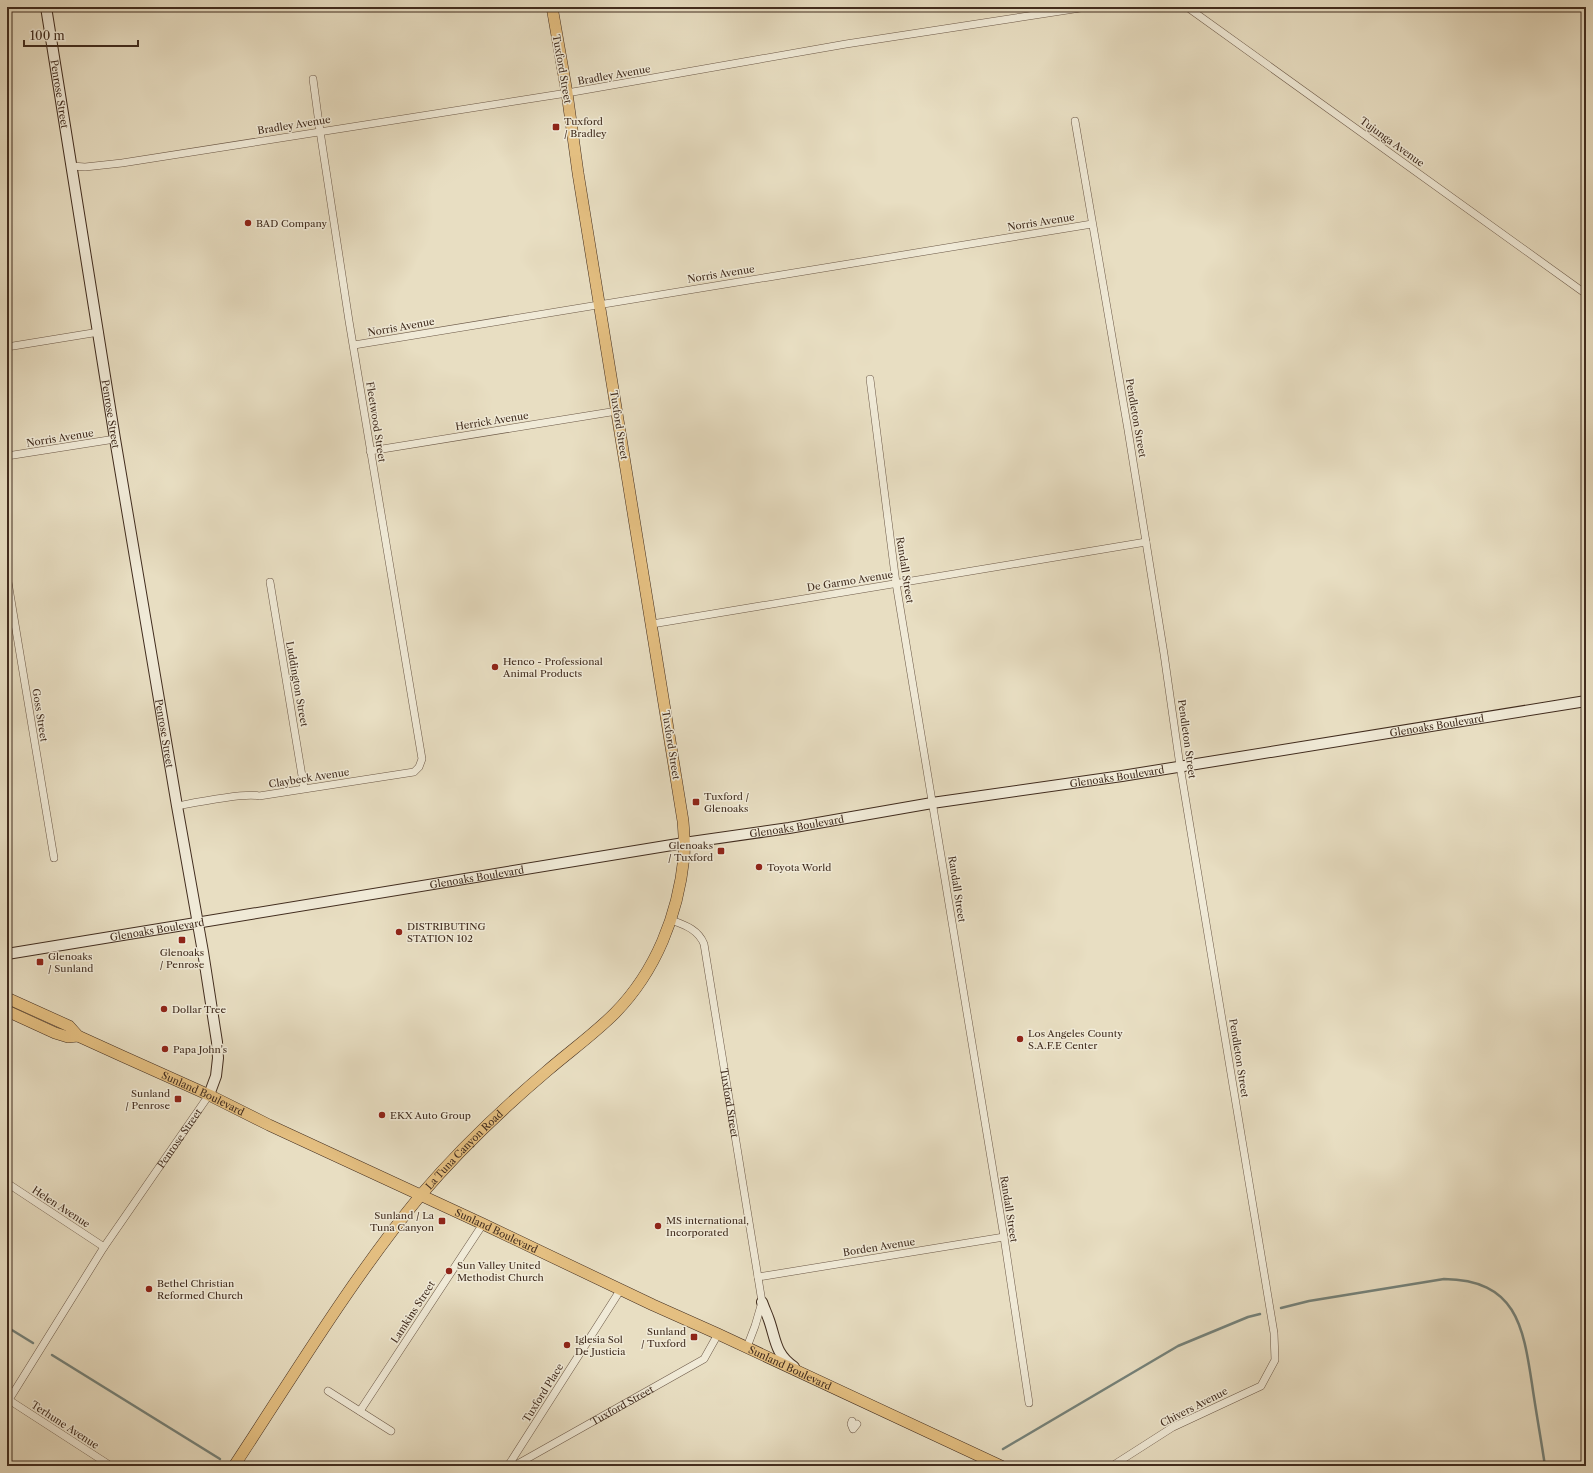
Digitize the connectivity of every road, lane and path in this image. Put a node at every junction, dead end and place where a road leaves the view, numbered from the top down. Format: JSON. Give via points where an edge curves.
{"nodes":[{"id":1,"x":46,"y":7,"type":"edge"},
{"id":2,"x":552,"y":7,"type":"edge"},
{"id":3,"x":1087,"y":7,"type":"edge"},
{"id":4,"x":1187,"y":7,"type":"edge"},
{"id":5,"x":313,"y":79,"type":"dead end"},
{"id":6,"x":567,"y":93,"type":"junction"},
{"id":7,"x":1075,"y":121,"type":"dead end"},
{"id":8,"x":320,"y":131,"type":"junction"},
{"id":9,"x":72,"y":166,"type":"junction"},
{"id":10,"x":1092,"y":224,"type":"junction"},
{"id":11,"x":1586,"y":294,"type":"edge"},
{"id":12,"x":600,"y":304,"type":"junction"},
{"id":13,"x":99,"y":332,"type":"junction"},
{"id":14,"x":354,"y":345,"type":"junction"},
{"id":15,"x":7,"y":347,"type":"edge"},
{"id":16,"x":870,"y":378,"type":"dead end"},
{"id":17,"x":617,"y":411,"type":"junction"},
{"id":18,"x":115,"y":439,"type":"junction"},
{"id":19,"x":370,"y":451,"type":"junction"},
{"id":20,"x":7,"y":456,"type":"edge"},
{"id":21,"x":1146,"y":542,"type":"junction"},
{"id":22,"x":7,"y":576,"type":"edge"},
{"id":23,"x":270,"y":582,"type":"dead end"},
{"id":24,"x":896,"y":583,"type":"junction"},
{"id":25,"x":652,"y":624,"type":"junction"},
{"id":26,"x":1586,"y":701,"type":"edge"},
{"id":27,"x":1180,"y":766,"type":"junction"},
{"id":28,"x":419,"y":767,"type":"joint"},
{"id":29,"x":304,"y":788,"type":"junction"},
{"id":30,"x":932,"y":802,"type":"junction"},
{"id":31,"x":177,"y":806,"type":"junction"},
{"id":32,"x":684,"y":843,"type":"junction"},
{"id":33,"x":54,"y":858,"type":"dead end"},
{"id":34,"x":671,"y":920,"type":"junction"},
{"id":35,"x":198,"y":923,"type":"junction"},
{"id":36,"x":7,"y":954,"type":"edge"},
{"id":37,"x":7,"y":998,"type":"edge"},
{"id":38,"x":7,"y":1011,"type":"edge"},
{"id":39,"x":78,"y":1036,"type":"junction"},
{"id":40,"x":209,"y":1095,"type":"junction"},
{"id":41,"x":7,"y":1183,"type":"edge"},
{"id":42,"x":421,"y":1195,"type":"junction"},
{"id":43,"x":483,"y":1224,"type":"junction"},
{"id":44,"x":1004,"y":1237,"type":"junction"},
{"id":45,"x":104,"y":1247,"type":"junction"},
{"id":46,"x":758,"y":1277,"type":"junction"},
{"id":47,"x":621,"y":1290,"type":"junction"},
{"id":48,"x":762,"y":1302,"type":"junction"},
{"id":49,"x":718,"y":1334,"type":"junction"},
{"id":50,"x":747,"y":1347,"type":"junction"},
{"id":51,"x":1275,"y":1360,"type":"joint"},
{"id":52,"x":811,"y":1378,"type":"junction"},
{"id":53,"x":328,"y":1391,"type":"dead end"},
{"id":54,"x":8,"y":1401,"type":"edge"},
{"id":55,"x":1029,"y":1403,"type":"dead end"},
{"id":56,"x":360,"y":1411,"type":"junction"},
{"id":57,"x":391,"y":1431,"type":"dead end"},
{"id":58,"x":111,"y":1466,"type":"edge"},
{"id":59,"x":234,"y":1466,"type":"edge"},
{"id":60,"x":508,"y":1466,"type":"edge"},
{"id":61,"x":514,"y":1466,"type":"edge"},
{"id":62,"x":1000,"y":1466,"type":"edge"},
{"id":63,"x":1112,"y":1466,"type":"edge"}],
"edges":[{"from":1,"to":9,"type":"main road","name":"Penrose Street"},
{"from":2,"to":6,"type":"main road","name":"Tuxford Street"},
{"from":3,"to":6,"type":"street","name":"Bradley Avenue","via":[[846,44]]},
{"from":4,"to":11,"type":"street","name":"Tujunga Avenue"},
{"from":5,"to":8,"type":"street","name":"Fleetwood Street"},
{"from":6,"to":8,"type":"street","name":"Bradley Avenue"},
{"from":6,"to":12,"type":"main road","name":"Tuxford Street"},
{"from":7,"to":10,"type":"street","name":"Pendleton Street"},
{"from":8,"to":9,"type":"street","name":"Bradley Avenue","via":[[122,163]]},
{"from":8,"to":14,"type":"street","name":"Fleetwood Street"},
{"from":9,"to":13,"type":"main road","name":"Penrose Street"},
{"from":10,"to":12,"type":"street","name":"Norris Avenue"},
{"from":10,"to":21,"type":"street","name":"Pendleton Street"},
{"from":12,"to":14,"type":"street","name":"Norris Avenue"},
{"from":12,"to":17,"type":"main road","name":"Tuxford Street"},
{"from":13,"to":15,"type":"street"},
{"from":13,"to":18,"type":"main road","name":"Penrose Street"},
{"from":14,"to":19,"type":"street","name":"Fleetwood Street"},
{"from":16,"to":24,"type":"street","name":"Randall Street"},
{"from":17,"to":19,"type":"street","name":"Herrick Avenue"},
{"from":17,"to":25,"type":"main road","name":"Tuxford Street"},
{"from":18,"to":20,"type":"street","name":"Norris Avenue"},
{"from":18,"to":31,"type":"main road","name":"Penrose Street"},
{"from":19,"to":28,"type":"street","name":"Fleetwood Street","via":[[422,759]]},
{"from":21,"to":24,"type":"street","name":"De Garmo Avenue"},
{"from":21,"to":27,"type":"street","name":"Pendleton Street"},
{"from":22,"to":33,"type":"street","name":"Goss Street"},
{"from":23,"to":29,"type":"street","name":"Luddington Street"},
{"from":24,"to":25,"type":"street","name":"De Garmo Avenue"},
{"from":24,"to":30,"type":"street","name":"Randall Street"},
{"from":25,"to":32,"type":"main road","name":"Tuxford Street","via":[[683,821]]},
{"from":26,"to":27,"type":"main road","name":"Glenoaks Boulevard"},
{"from":27,"to":30,"type":"main road","name":"Glenoaks Boulevard"},
{"from":27,"to":51,"type":"street","name":"Pendleton Street","via":[[1274,1333]]},
{"from":28,"to":29,"type":"street","name":"Claybeck Avenue","via":[[414,772]]},
{"from":29,"to":31,"type":"street","name":"Claybeck Avenue"},
{"from":30,"to":32,"type":"main road","name":"Glenoaks Boulevard","via":[[789,828]]},
{"from":30,"to":44,"type":"street","name":"Randall Street"},
{"from":31,"to":35,"type":"main road","name":"Penrose Street"},
{"from":32,"to":34,"type":"main road","name":"La Tuna Canyon Road","via":[[678,894]]},
{"from":32,"to":35,"type":"main road","name":"Glenoaks Boulevard"},
{"from":34,"to":42,"type":"main road","name":"La Tuna Canyon Road","via":[[654,959],[625,1002],[481,1129]]},
{"from":34,"to":46,"type":"street","name":"Tuxford Street","via":[[692,929],[704,944]]},
{"from":35,"to":36,"type":"main road","name":"Glenoaks Boulevard"},
{"from":35,"to":40,"type":"main road","name":"Penrose Street","via":[[217,1042],[216,1076]]},
{"from":37,"to":39,"type":"main road","name":"Sunland Boulevard","via":[[69,1026]]},
{"from":38,"to":39,"type":"main road","name":"Sunland Boulevard","via":[[55,1033],[68,1037]]},
{"from":39,"to":40,"type":"main road","name":"Sunland Boulevard"},
{"from":40,"to":42,"type":"main road","name":"Sunland Boulevard"},
{"from":40,"to":45,"type":"street","name":"Penrose Street"},
{"from":41,"to":45,"type":"street","name":"Helen Avenue"},
{"from":42,"to":43,"type":"main road","name":"Sunland Boulevard"},
{"from":42,"to":59,"type":"main road","name":"La Tuna Canyon Road","via":[[372,1257]]},
{"from":43,"to":47,"type":"main road","name":"Sunland Boulevard"},
{"from":43,"to":56,"type":"street","name":"Lamkins Street"},
{"from":44,"to":46,"type":"street","name":"Borden Avenue"},
{"from":44,"to":55,"type":"street","name":"Randall Street"},
{"from":45,"to":54,"type":"street","name":"Penrose Street"},
{"from":46,"to":48,"type":"street","name":"Tuxford Street"},
{"from":47,"to":49,"type":"main road","name":"Sunland Boulevard"},
{"from":47,"to":60,"type":"street","name":"Tuxford Place"},
{"from":48,"to":50,"type":"street","name":"Tuxford Street"},
{"from":48,"to":52,"type":"main road","name":"Tuxford Street","via":[[777,1349],[786,1361]]},
{"from":49,"to":50,"type":"main road","name":"Sunland Boulevard"},
{"from":49,"to":61,"type":"street","name":"Tuxford Street","via":[[704,1359]]},
{"from":50,"to":52,"type":"main road","name":"Sunland Boulevard"},
{"from":51,"to":63,"type":"street","name":"Chivers Avenue","via":[[1261,1386],[1173,1427]]},
{"from":52,"to":62,"type":"main road","name":"Sunland Boulevard"},
{"from":53,"to":56,"type":"street"},
{"from":54,"to":58,"type":"street","name":"Terhune Avenue"},
{"from":56,"to":57,"type":"street"}]}
